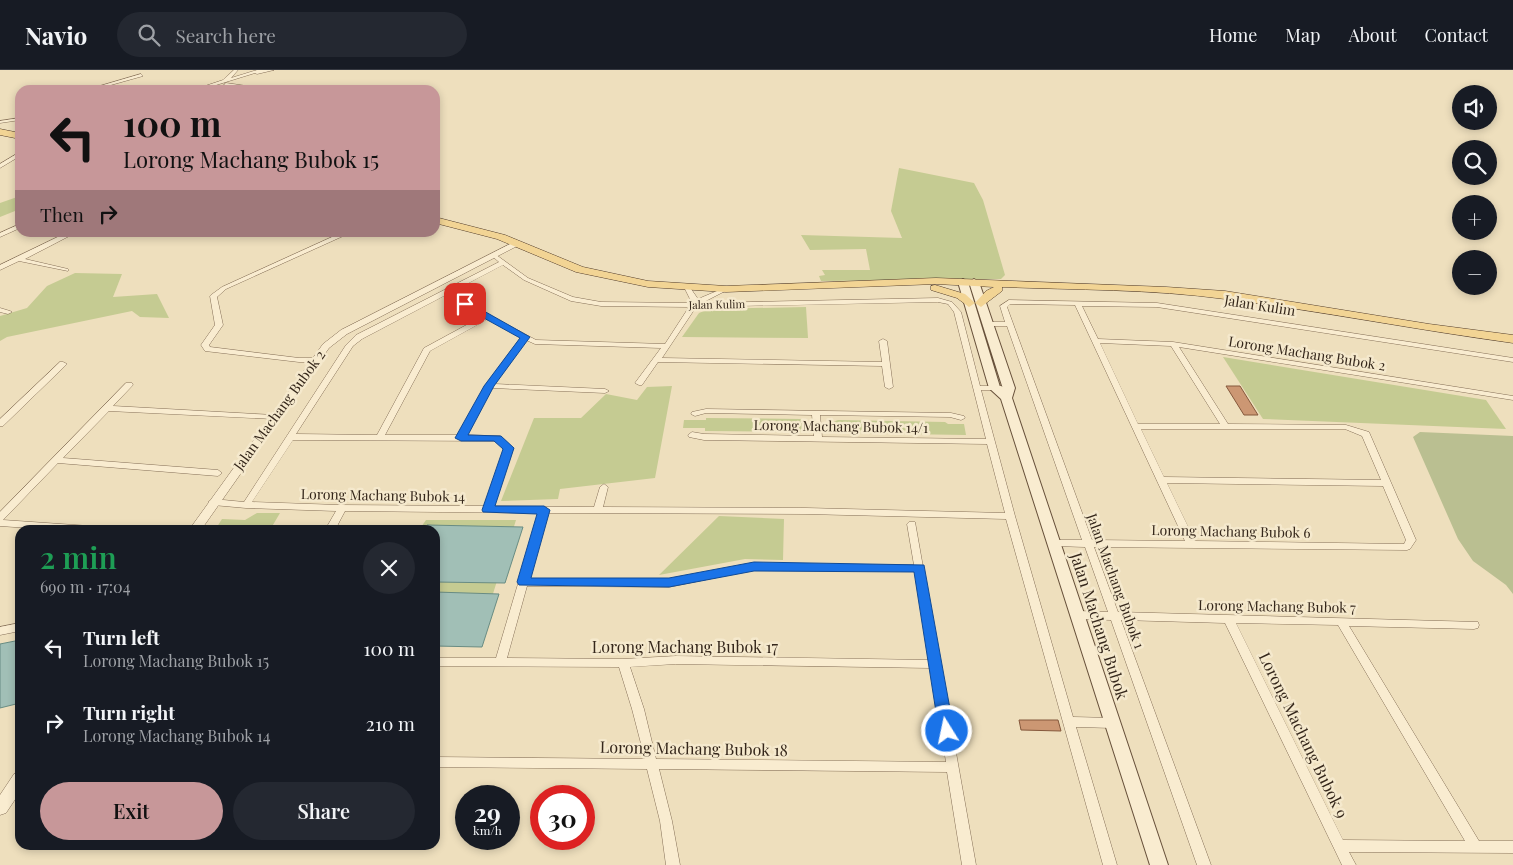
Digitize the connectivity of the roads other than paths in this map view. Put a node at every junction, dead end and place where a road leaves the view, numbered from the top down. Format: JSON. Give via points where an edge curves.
{"nodes":[{"id":1,"x":236,"y":70,"type":"edge"},
{"id":2,"x":272,"y":70,"type":"edge"},
{"id":3,"x":259,"y":71,"type":"edge"},
{"id":4,"x":126,"y":72,"type":"dead end"},
{"id":5,"x":141,"y":75,"type":"dead end"},
{"id":6,"x":119,"y":80,"type":"junction"},
{"id":7,"x":225,"y":81,"type":"junction"},
{"id":8,"x":214,"y":84,"type":"junction"},
{"id":9,"x":104,"y":85,"type":"edge"},
{"id":10,"x":211,"y":85,"type":"edge"},
{"id":11,"x":237,"y":85,"type":"edge"},
{"id":12,"x":15,"y":119,"type":"edge"},
{"id":13,"x":0,"y":122,"type":"edge"},
{"id":14,"x":0,"y":132,"type":"edge"},
{"id":15,"x":15,"y":135,"type":"edge"},
{"id":16,"x":15,"y":157,"type":"edge"},
{"id":17,"x":0,"y":166,"type":"edge"},
{"id":18,"x":440,"y":221,"type":"edge"},
{"id":19,"x":15,"y":228,"type":"edge"},
{"id":20,"x":0,"y":235,"type":"edge"},
{"id":21,"x":65,"y":237,"type":"edge"},
{"id":22,"x":337,"y":237,"type":"edge"},
{"id":23,"x":517,"y":244,"type":"junction"},
{"id":24,"x":18,"y":259,"type":"junction"},
{"id":25,"x":499,"y":260,"type":"junction"},
{"id":26,"x":0,"y":268,"type":"edge"},
{"id":27,"x":66,"y":270,"type":"dead end"},
{"id":28,"x":852,"y":284,"type":"junction"},
{"id":29,"x":969,"y":285,"type":"junction"},
{"id":30,"x":1011,"y":286,"type":"junction"},
{"id":31,"x":687,"y":287,"type":"junction"},
{"id":32,"x":935,"y":288,"type":"junction"},
{"id":33,"x":726,"y":289,"type":"junction"},
{"id":34,"x":998,"y":289,"type":"junction"},
{"id":35,"x":975,"y":303,"type":"junction"},
{"id":36,"x":1077,"y":303,"type":"junction"},
{"id":37,"x":465,"y":304,"type":"dead end"},
{"id":38,"x":695,"y":304,"type":"junction"},
{"id":39,"x":1003,"y":306,"type":"joint"},
{"id":40,"x":487,"y":317,"type":"junction"},
{"id":41,"x":988,"y":324,"type":"junction"},
{"id":42,"x":1009,"y":324,"type":"junction"},
{"id":43,"x":525,"y":337,"type":"junction"},
{"id":44,"x":1513,"y":339,"type":"edge"},
{"id":45,"x":1096,"y":341,"type":"junction"},
{"id":46,"x":883,"y":342,"type":"dead end"},
{"id":47,"x":1173,"y":344,"type":"junction"},
{"id":48,"x":667,"y":346,"type":"junction"},
{"id":49,"x":316,"y":360,"type":"junction"},
{"id":50,"x":657,"y":360,"type":"junction"},
{"id":51,"x":1513,"y":360,"type":"edge"},
{"id":52,"x":64,"y":364,"type":"dead end"},
{"id":53,"x":886,"y":364,"type":"junction"},
{"id":54,"x":639,"y":383,"type":"dead end"},
{"id":55,"x":129,"y":386,"type":"dead end"},
{"id":56,"x":490,"y":386,"type":"junction"},
{"id":57,"x":889,"y":387,"type":"dead end"},
{"id":58,"x":976,"y":388,"type":"junction"},
{"id":59,"x":605,"y":391,"type":"dead end"},
{"id":60,"x":1003,"y":392,"type":"junction"},
{"id":61,"x":1513,"y":398,"type":"edge"},
{"id":62,"x":108,"y":408,"type":"junction"},
{"id":63,"x":816,"y":413,"type":"junction"},
{"id":64,"x":695,"y":414,"type":"dead end"},
{"id":65,"x":274,"y":417,"type":"junction"},
{"id":66,"x":961,"y":418,"type":"dead end"},
{"id":67,"x":0,"y":424,"type":"edge"},
{"id":68,"x":1136,"y":426,"type":"junction"},
{"id":69,"x":1225,"y":426,"type":"junction"},
{"id":70,"x":692,"y":434,"type":"dead end"},
{"id":71,"x":292,"y":436,"type":"junction"},
{"id":72,"x":380,"y":437,"type":"junction"},
{"id":73,"x":461,"y":438,"type":"junction"},
{"id":74,"x":818,"y":439,"type":"junction"},
{"id":75,"x":990,"y":442,"type":"junction"},
{"id":76,"x":56,"y":460,"type":"junction"},
{"id":77,"x":218,"y":473,"type":"dead end"},
{"id":78,"x":1162,"y":480,"type":"junction"},
{"id":79,"x":1387,"y":483,"type":"junction"},
{"id":80,"x":604,"y":486,"type":"dead end"},
{"id":81,"x":213,"y":502,"type":"junction"},
{"id":82,"x":246,"y":506,"type":"junction"},
{"id":83,"x":342,"y":508,"type":"junction"},
{"id":84,"x":488,"y":510,"type":"junction"},
{"id":85,"x":544,"y":510,"type":"junction"},
{"id":86,"x":598,"y":510,"type":"junction"},
{"id":87,"x":1010,"y":516,"type":"junction"},
{"id":88,"x":0,"y":518,"type":"edge"},
{"id":89,"x":0,"y":523,"type":"edge"},
{"id":90,"x":912,"y":524,"type":"dead end"},
{"id":91,"x":30,"y":525,"type":"edge"},
{"id":92,"x":197,"y":525,"type":"edge"},
{"id":93,"x":333,"y":525,"type":"edge"},
{"id":94,"x":1055,"y":543,"type":"junction"},
{"id":95,"x":1088,"y":544,"type":"junction"},
{"id":96,"x":1192,"y":545,"type":"junction"},
{"id":97,"x":919,"y":568,"type":"junction"},
{"id":98,"x":523,"y":582,"type":"junction"},
{"id":99,"x":1078,"y":615,"type":"junction"},
{"id":100,"x":1115,"y":616,"type":"junction"},
{"id":101,"x":1229,"y":619,"type":"junction"},
{"id":102,"x":1341,"y":622,"type":"junction"},
{"id":103,"x":1474,"y":625,"type":"dead end"},
{"id":104,"x":15,"y":628,"type":"edge"},
{"id":105,"x":0,"y":631,"type":"edge"},
{"id":106,"x":440,"y":662,"type":"edge"},
{"id":107,"x":500,"y":662,"type":"junction"},
{"id":108,"x":623,"y":663,"type":"junction"},
{"id":109,"x":935,"y":664,"type":"junction"},
{"id":110,"x":1070,"y":722,"type":"junction"},
{"id":111,"x":1113,"y":723,"type":"junction"},
{"id":112,"x":440,"y":762,"type":"edge"},
{"id":113,"x":650,"y":764,"type":"junction"},
{"id":114,"x":953,"y":767,"type":"junction"},
{"id":115,"x":15,"y":786,"type":"edge"},
{"id":116,"x":0,"y":807,"type":"edge"},
{"id":117,"x":1340,"y":846,"type":"junction"},
{"id":118,"x":1476,"y":847,"type":"junction"},
{"id":119,"x":1513,"y":847,"type":"edge"},
{"id":120,"x":674,"y":865,"type":"edge"},
{"id":121,"x":969,"y":865,"type":"edge"},
{"id":122,"x":1110,"y":865,"type":"edge"},
{"id":123,"x":1159,"y":865,"type":"edge"},
{"id":124,"x":1204,"y":865,"type":"edge"},
{"id":125,"x":1349,"y":865,"type":"edge"}],
"edges":[{"from":1,"to":7,"type":"street"},
{"from":2,"to":3,"type":"street"},
{"from":3,"to":7,"type":"street"},
{"from":4,"to":6,"type":"street"},
{"from":5,"to":6,"type":"street"},
{"from":6,"to":9,"type":"street"},
{"from":7,"to":8,"type":"street"},
{"from":8,"to":10,"type":"street"},
{"from":8,"to":11,"type":"street"},
{"from":12,"to":13,"type":"street"},
{"from":14,"to":15,"type":"main road"},
{"from":16,"to":17,"type":"street"},
{"from":18,"to":23,"type":"main road","name":"Jalan Kulim"},
{"from":19,"to":20,"type":"street"},
{"from":21,"to":24,"type":"street"},
{"from":22,"to":49,"type":"street","via":[[213,296],[219,325],[204,345],[217,351]]},
{"from":23,"to":25,"type":"street","name":"Jalan Machang Bubok 2"},
{"from":23,"to":31,"type":"main road","name":"Jalan Kulim","via":[[580,270],[621,280]]},
{"from":24,"to":26,"type":"street"},
{"from":24,"to":27,"type":"street"},
{"from":25,"to":38,"type":"street","name":"Jalan Kulim","via":[[526,279],[571,299],[601,304]]},
{"from":25,"to":49,"type":"street","name":"Jalan Machang Bubok 2","via":[[344,332],[326,346]]},
{"from":25,"to":71,"type":"street","name":"Jalan Machang Bubok 2","via":[[359,337],[350,345]]},
{"from":28,"to":29,"type":"main road","name":"Jalan Kulim"},
{"from":28,"to":32,"type":"main road","name":"Jalan Kulim"},
{"from":28,"to":33,"type":"main road","name":"Jalan Kulim"},
{"from":29,"to":30,"type":"main road","name":"Jalan Kulim"},
{"from":29,"to":32,"type":"main road","name":"Jalan Kulim"},
{"from":29,"to":34,"type":"main road","name":"Jalan Kulim"},
{"from":29,"to":35,"type":"main road","name":"Jalan Machang Bubok"},
{"from":30,"to":34,"type":"main road","name":"Jalan Kulim"},
{"from":30,"to":44,"type":"main road","name":"Jalan Kulim","via":[[1139,288],[1225,295]]},
{"from":31,"to":33,"type":"main road","name":"Jalan Kulim"},
{"from":31,"to":38,"type":"street"},
{"from":32,"to":35,"type":"main road"},
{"from":33,"to":38,"type":"street"},
{"from":34,"to":35,"type":"main road"},
{"from":35,"to":41,"type":"main road","name":"Jalan Machang Bubok"},
{"from":35,"to":60,"type":"main road","name":"Jalan Machang Bubok"},
{"from":36,"to":39,"type":"street","name":"Jalan Kulim","via":[[1009,302]]},
{"from":36,"to":45,"type":"street"},
{"from":36,"to":51,"type":"street","name":"Jalan Kulim","via":[[1157,305]]},
{"from":37,"to":40,"type":"street"},
{"from":38,"to":48,"type":"street"},
{"from":38,"to":58,"type":"street","name":"Jalan Kulim","via":[[938,300],[950,303],[957,312]]},
{"from":39,"to":42,"type":"street","name":"Jalan Machang Bubok 1"},
{"from":40,"to":43,"type":"street"},
{"from":40,"to":72,"type":"street","via":[[427,350]]},
{"from":41,"to":42,"type":"street"},
{"from":41,"to":60,"type":"main road","name":"Jalan Machang Bubok"},
{"from":42,"to":95,"type":"street","name":"Jalan Machang Bubok 1"},
{"from":43,"to":48,"type":"street","via":[[535,342]]},
{"from":43,"to":56,"type":"street"},
{"from":45,"to":47,"type":"street","name":"Lorong Machang Bubok 2"},
{"from":45,"to":68,"type":"street"},
{"from":46,"to":53,"type":"street"},
{"from":47,"to":61,"type":"street","name":"Lorong Machang Bubok 2"},
{"from":47,"to":69,"type":"street"},
{"from":48,"to":50,"type":"street"},
{"from":49,"to":65,"type":"street","name":"Jalan Machang Bubok 2"},
{"from":50,"to":53,"type":"street"},
{"from":50,"to":54,"type":"street"},
{"from":52,"to":67,"type":"street"},
{"from":53,"to":57,"type":"street"},
{"from":55,"to":62,"type":"street"},
{"from":56,"to":59,"type":"street"},
{"from":56,"to":73,"type":"street"},
{"from":58,"to":60,"type":"street"},
{"from":58,"to":75,"type":"street"},
{"from":60,"to":94,"type":"main road","name":"Jalan Machang Bubok"},
{"from":62,"to":65,"type":"street"},
{"from":62,"to":76,"type":"street"},
{"from":63,"to":64,"type":"street","via":[[706,411]]},
{"from":63,"to":66,"type":"street","via":[[951,415]]},
{"from":63,"to":74,"type":"street"},
{"from":65,"to":81,"type":"street","name":"Jalan Machang Bubok 2"},
{"from":68,"to":69,"type":"street"},
{"from":68,"to":78,"type":"street"},
{"from":69,"to":79,"type":"street","via":[[1346,426],[1366,434]]},
{"from":70,"to":74,"type":"street","name":"Lorong Machang Bubok 14/1","via":[[704,437]]},
{"from":71,"to":72,"type":"street"},
{"from":71,"to":82,"type":"street","name":"Jalan Machang Bubok 2"},
{"from":72,"to":73,"type":"street"},
{"from":73,"to":84,"type":"street","via":[[497,438],[509,448]]},
{"from":74,"to":75,"type":"street","name":"Lorong Machang Bubok 14/1"},
{"from":75,"to":87,"type":"street"},
{"from":76,"to":77,"type":"street"},
{"from":76,"to":88,"type":"street"},
{"from":78,"to":79,"type":"street"},
{"from":78,"to":96,"type":"street"},
{"from":79,"to":96,"type":"street","name":"Lorong Machang Bubok 6","via":[[1411,540],[1407,547]]},
{"from":80,"to":86,"type":"street"},
{"from":81,"to":82,"type":"street","name":"Lorong Machang Bubok 14"},
{"from":81,"to":92,"type":"street","name":"Jalan Machang Bubok 2"},
{"from":82,"to":83,"type":"street","name":"Lorong Machang Bubok 14"},
{"from":83,"to":84,"type":"street","name":"Lorong Machang Bubok 14"},
{"from":83,"to":93,"type":"street"},
{"from":84,"to":85,"type":"street","name":"Lorong Machang Bubok 14"},
{"from":85,"to":86,"type":"street","name":"Lorong Machang Bubok 14"},
{"from":85,"to":98,"type":"street"},
{"from":86,"to":87,"type":"street","name":"Lorong Machang Bubok 14","via":[[910,512]]},
{"from":87,"to":110,"type":"street"},
{"from":89,"to":91,"type":"street"},
{"from":90,"to":97,"type":"street"},
{"from":94,"to":95,"type":"street","name":"Lorong Machang Bubok 6"},
{"from":94,"to":99,"type":"main road","name":"Jalan Machang Bubok"},
{"from":95,"to":96,"type":"street","name":"Lorong Machang Bubok 6"},
{"from":95,"to":100,"type":"street","name":"Jalan Machang Bubok 1"},
{"from":97,"to":98,"type":"street","via":[[754,567],[669,583]]},
{"from":97,"to":109,"type":"street"},
{"from":98,"to":107,"type":"street"},
{"from":99,"to":100,"type":"street","name":"Lorong Machang Bubok 7"},
{"from":99,"to":111,"type":"main road","name":"Jalan Machang Bubok"},
{"from":100,"to":101,"type":"street","name":"Lorong Machang Bubok 7"},
{"from":100,"to":124,"type":"street","name":"Jalan Machang Bubok 1"},
{"from":101,"to":102,"type":"street","name":"Lorong Machang Bubok 7"},
{"from":101,"to":117,"type":"street","name":"Lorong Machang Bubok 9"},
{"from":102,"to":103,"type":"street","name":"Lorong Machang Bubok 7"},
{"from":102,"to":118,"type":"street"},
{"from":104,"to":105,"type":"street"},
{"from":106,"to":107,"type":"street","name":"Lorong Machang Bubok 17"},
{"from":107,"to":108,"type":"street","name":"Lorong Machang Bubok 17"},
{"from":108,"to":109,"type":"street","name":"Lorong Machang Bubok 17","via":[[676,660]]},
{"from":108,"to":113,"type":"street"},
{"from":109,"to":114,"type":"street"},
{"from":110,"to":111,"type":"street"},
{"from":110,"to":122,"type":"street"},
{"from":111,"to":123,"type":"main road","name":"Jalan Machang Bubok"},
{"from":112,"to":113,"type":"street","name":"Lorong Machang Bubok 18"},
{"from":113,"to":114,"type":"street","name":"Lorong Machang Bubok 18"},
{"from":113,"to":120,"type":"street"},
{"from":114,"to":121,"type":"street"},
{"from":115,"to":116,"type":"street"},
{"from":117,"to":118,"type":"street"},
{"from":117,"to":125,"type":"street","name":"Lorong Machang Bubok 9"},
{"from":118,"to":119,"type":"street"}]}
